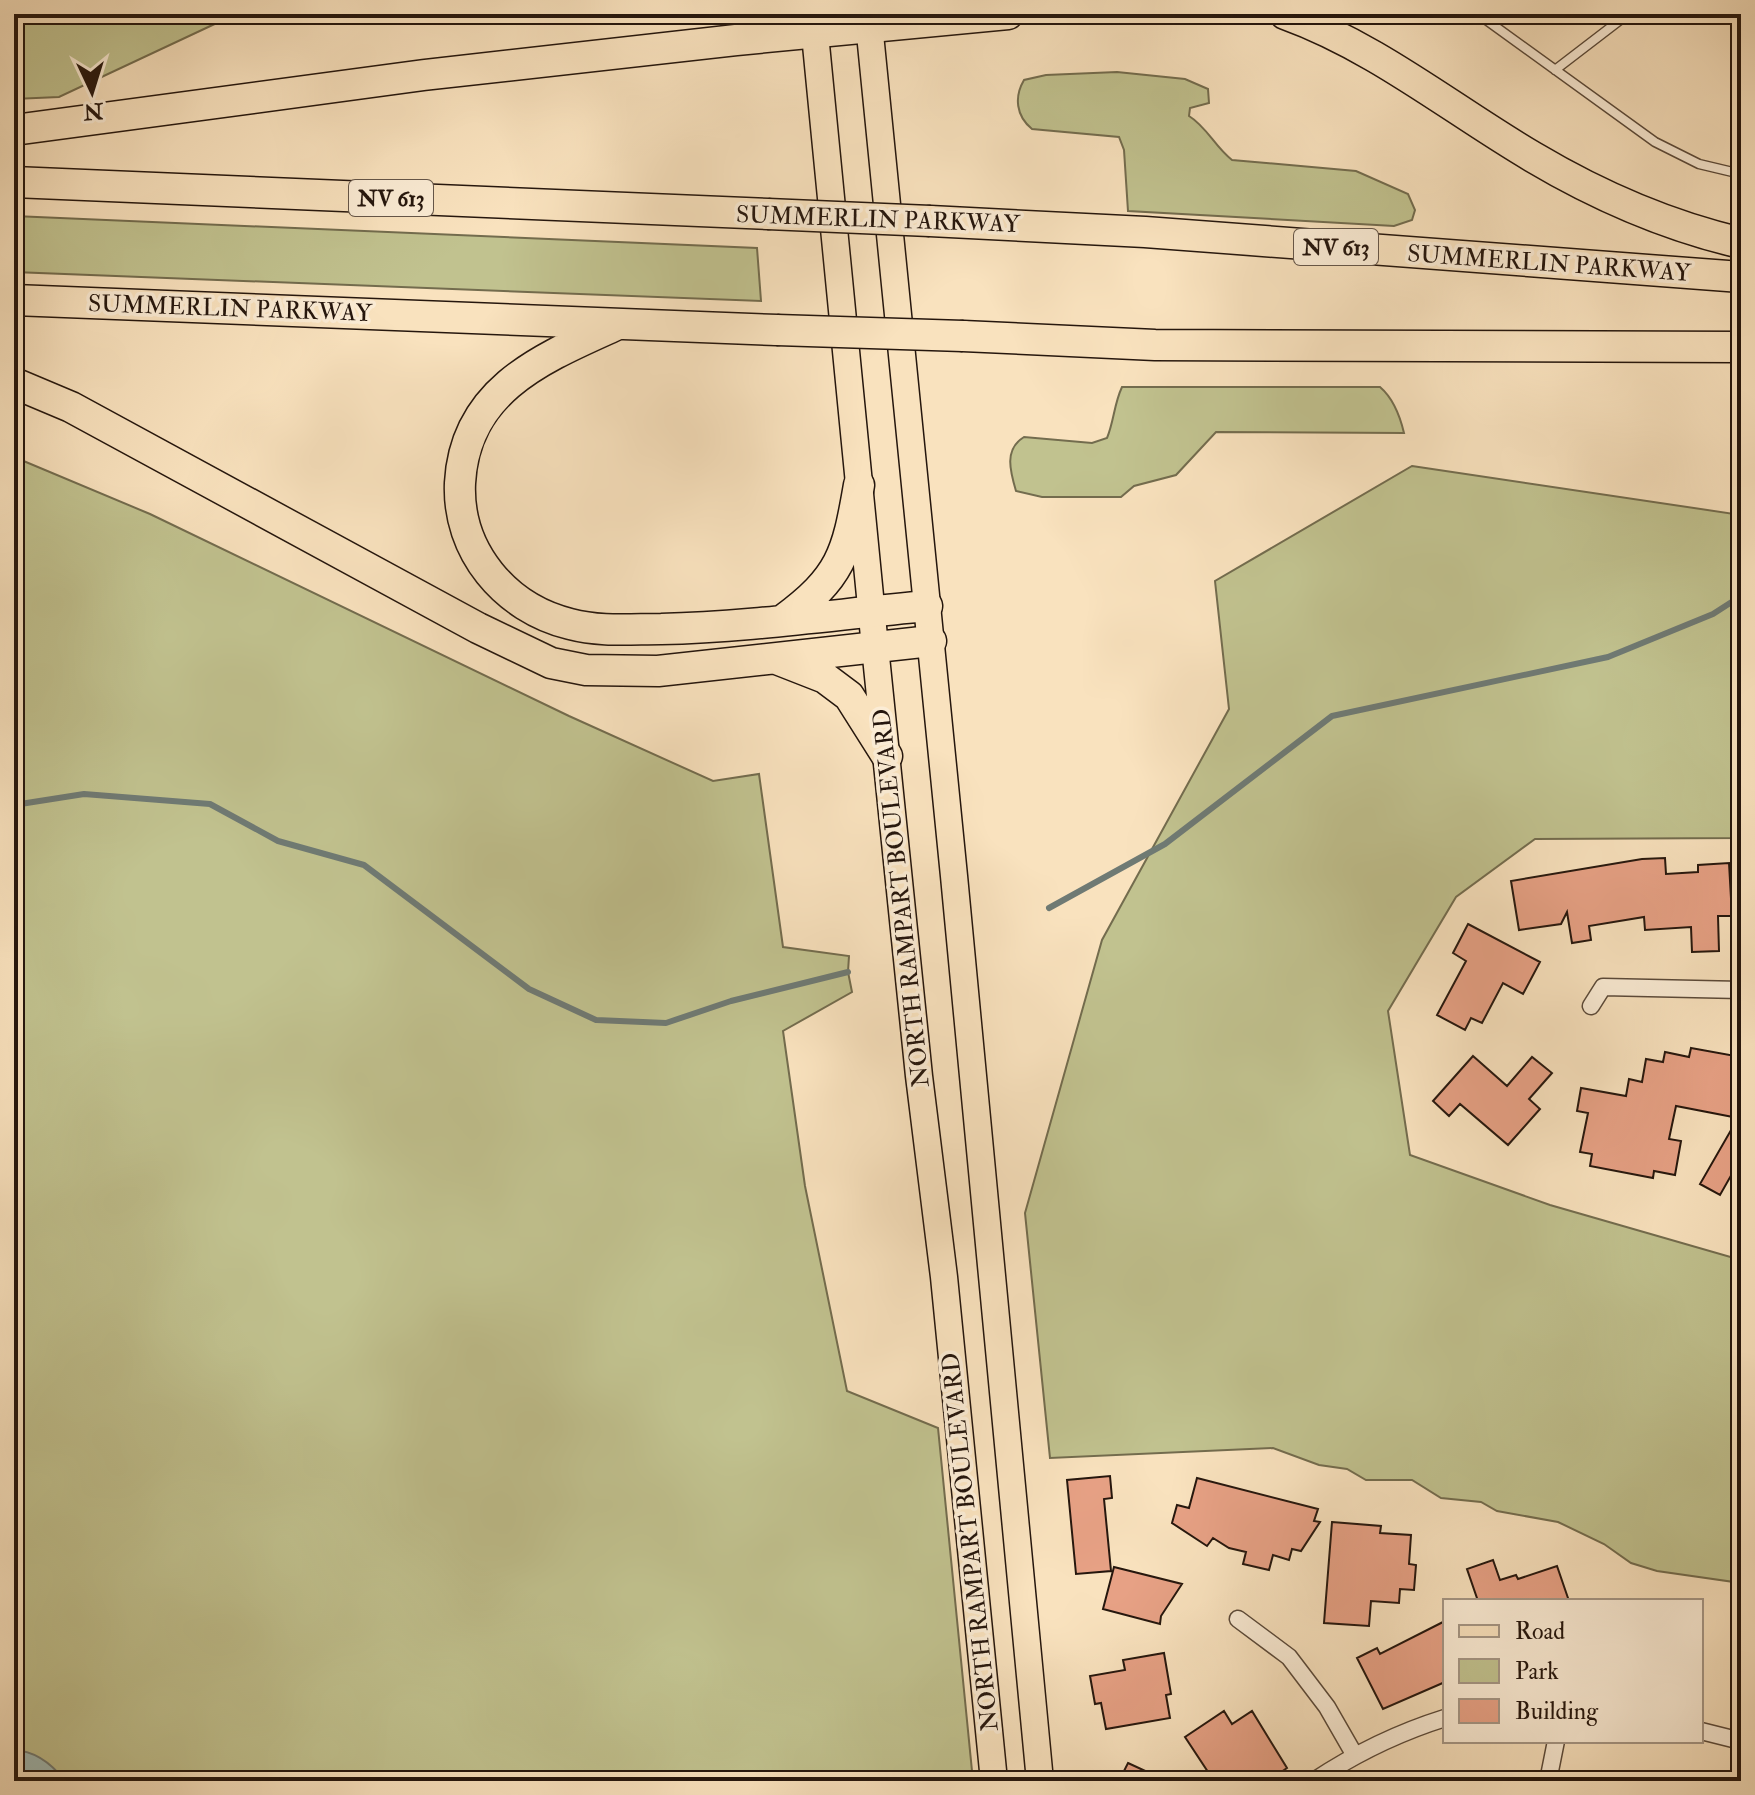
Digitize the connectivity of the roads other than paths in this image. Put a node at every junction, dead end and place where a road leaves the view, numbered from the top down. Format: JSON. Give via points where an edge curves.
{"nodes":[{"id":1,"x":763,"y":14,"type":"edge"},
{"id":2,"x":997,"y":14,"type":"edge"},
{"id":3,"x":1285,"y":14,"type":"edge"},
{"id":4,"x":1478,"y":14,"type":"edge"},
{"id":5,"x":1628,"y":14,"type":"edge"},
{"id":6,"x":869,"y":21,"type":"edge"},
{"id":7,"x":814,"y":23,"type":"edge"},
{"id":8,"x":736,"y":40,"type":"junction"},
{"id":9,"x":1555,"y":70,"type":"junction"},
{"id":10,"x":14,"y":130,"type":"edge"},
{"id":11,"x":1741,"y":174,"type":"edge"},
{"id":12,"x":14,"y":182,"type":"edge"},
{"id":13,"x":1741,"y":243,"type":"edge"},
{"id":14,"x":1741,"y":277,"type":"edge"},
{"id":15,"x":14,"y":300,"type":"edge"},
{"id":16,"x":616,"y":325,"type":"junction"},
{"id":17,"x":1741,"y":347,"type":"edge"},
{"id":18,"x":14,"y":383,"type":"edge"},
{"id":19,"x":859,"y":485,"type":"junction"},
{"id":20,"x":927,"y":606,"type":"junction"},
{"id":21,"x":871,"y":611,"type":"junction"},
{"id":22,"x":783,"y":620,"type":"junction"},
{"id":23,"x":931,"y":641,"type":"junction"},
{"id":24,"x":875,"y":647,"type":"junction"},
{"id":25,"x":777,"y":659,"type":"junction"},
{"id":26,"x":887,"y":756,"type":"junction"},
{"id":27,"x":1741,"y":990,"type":"edge"},
{"id":28,"x":1591,"y":1006,"type":"dead end"},
{"id":29,"x":1238,"y":1619,"type":"dead end"},
{"id":30,"x":1443,"y":1719,"type":"edge"},
{"id":31,"x":1703,"y":1732,"type":"edge"},
{"id":32,"x":1741,"y":1741,"type":"edge"},
{"id":33,"x":1556,"y":1743,"type":"edge"},
{"id":34,"x":1354,"y":1754,"type":"junction"},
{"id":35,"x":994,"y":1781,"type":"edge"},
{"id":36,"x":1040,"y":1781,"type":"edge"},
{"id":37,"x":1314,"y":1781,"type":"edge"},
{"id":38,"x":1548,"y":1781,"type":"edge"}],
"edges":[{"from":1,"to":8,"type":"highway"},
{"from":2,"to":6,"type":"highway"},
{"from":3,"to":13,"type":"highway","via":[[1355,43],[1575,180],[1668,221]]},
{"from":4,"to":9,"type":"lane"},
{"from":5,"to":9,"type":"lane"},
{"from":6,"to":7,"type":"highway"},
{"from":6,"to":20,"type":"main road","name":"NORTH RAMPART BOULEVARD"},
{"from":7,"to":8,"type":"highway"},
{"from":7,"to":19,"type":"main road","name":"NORTH RAMPART BOULEVARD"},
{"from":8,"to":10,"type":"highway"},
{"from":9,"to":11,"type":"lane","via":[[1655,142],[1699,164]]},
{"from":12,"to":14,"type":"highway","name":"SUMMERLIN PARKWAY","number":"NV 613","bridge":true,"via":[[1145,232]]},
{"from":15,"to":16,"type":"highway","name":"SUMMERLIN PARKWAY"},
{"from":16,"to":17,"type":"highway","name":"SUMMERLIN PARKWAY","bridge":true,"via":[[1155,345]]},
{"from":16,"to":22,"type":"highway","via":[[523,372],[482,414],[465,453],[460,483],[472,547],[510,595],[569,624],[610,630]]},
{"from":18,"to":25,"type":"highway","via":[[71,407],[551,663],[628,671]]},
{"from":19,"to":21,"type":"main road","name":"NORTH RAMPART BOULEVARD"},
{"from":19,"to":22,"type":"highway","via":[[851,528],[831,577]]},
{"from":20,"to":21,"type":"highway"},
{"from":20,"to":23,"type":"main road","name":"NORTH RAMPART BOULEVARD"},
{"from":21,"to":22,"type":"highway"},
{"from":21,"to":24,"type":"main road","name":"NORTH RAMPART BOULEVARD"},
{"from":23,"to":24,"type":"highway"},
{"from":23,"to":36,"type":"main road","name":"NORTH RAMPART BOULEVARD"},
{"from":24,"to":25,"type":"highway"},
{"from":24,"to":26,"type":"main road","name":"NORTH RAMPART BOULEVARD"},
{"from":25,"to":26,"type":"highway","via":[[825,678],[849,696]]},
{"from":26,"to":35,"type":"main road","name":"NORTH RAMPART BOULEVARD"},
{"from":27,"to":28,"type":"street","via":[[1603,987]]},
{"from":29,"to":34,"type":"street","via":[[1289,1657]]},
{"from":30,"to":34,"type":"street"},
{"from":31,"to":32,"type":"street"},
{"from":33,"to":38,"type":"street"},
{"from":34,"to":37,"type":"street"}]}
